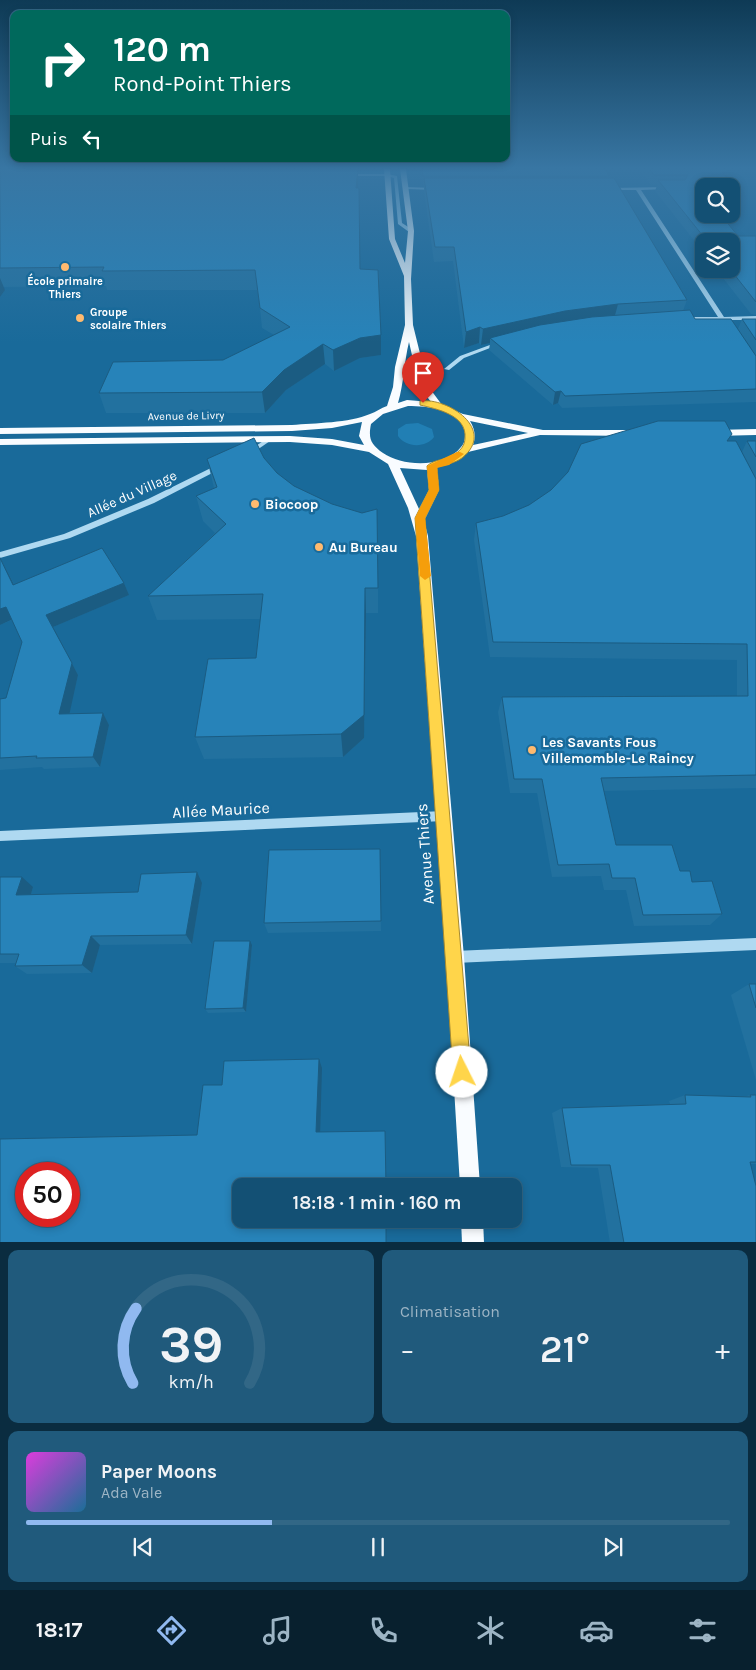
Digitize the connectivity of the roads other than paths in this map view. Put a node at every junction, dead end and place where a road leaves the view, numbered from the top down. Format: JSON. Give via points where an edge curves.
{"nodes":[{"id":1,"x":391,"y":227,"type":"edge"},
{"id":2,"x":405,"y":227,"type":"edge"},
{"id":3,"x":411,"y":227,"type":"edge"},
{"id":4,"x":663,"y":227,"type":"edge"},
{"id":5,"x":411,"y":231,"type":"junction"},
{"id":6,"x":407,"y":279,"type":"junction"},
{"id":7,"x":722,"y":318,"type":"junction"},
{"id":8,"x":756,"y":318,"type":"edge"},
{"id":9,"x":679,"y":319,"type":"edge"},
{"id":10,"x":409,"y":325,"type":"junction"},
{"id":11,"x":727,"y":325,"type":"edge"},
{"id":12,"x":503,"y":342,"type":"edge"},
{"id":13,"x":447,"y":369,"type":"dead end"},
{"id":14,"x":392,"y":406,"type":"junction"},
{"id":15,"x":438,"y":406,"type":"junction"},
{"id":16,"x":458,"y":416,"type":"junction"},
{"id":17,"x":371,"y":417,"type":"junction"},
{"id":18,"x":0,"y":431,"type":"edge"},
{"id":19,"x":756,"y":432,"type":"edge"},
{"id":20,"x":542,"y":433,"type":"junction"},
{"id":21,"x":640,"y":433,"type":"edge"},
{"id":22,"x":704,"y":433,"type":"edge"},
{"id":23,"x":268,"y":440,"type":"junction"},
{"id":24,"x":0,"y":442,"type":"edge"},
{"id":25,"x":370,"y":450,"type":"junction"},
{"id":26,"x":465,"y":450,"type":"junction"},
{"id":27,"x":238,"y":458,"type":"edge"},
{"id":28,"x":230,"y":462,"type":"edge"},
{"id":29,"x":393,"y":463,"type":"junction"},
{"id":30,"x":432,"y":466,"type":"junction"},
{"id":31,"x":420,"y":518,"type":"junction"},
{"id":32,"x":0,"y":555,"type":"edge"},
{"id":33,"x":444,"y":816,"type":"junction"},
{"id":34,"x":0,"y":836,"type":"edge"},
{"id":35,"x":756,"y":944,"type":"edge"},
{"id":36,"x":455,"y":957,"type":"junction"},
{"id":37,"x":469,"y":1178,"type":"edge"},
{"id":38,"x":473,"y":1228,"type":"edge"},
{"id":39,"x":474,"y":1242,"type":"edge"}],
"edges":[{"from":1,"to":6,"type":"main road","via":[[392,239]]},
{"from":2,"to":5,"type":"street"},
{"from":3,"to":5,"type":"main road"},
{"from":4,"to":7,"type":"street"},
{"from":5,"to":6,"type":"main road"},
{"from":6,"to":10,"type":"main road"},
{"from":7,"to":8,"type":"street"},
{"from":7,"to":9,"type":"street"},
{"from":7,"to":11,"type":"street"},
{"from":10,"to":14,"type":"main road"},
{"from":10,"to":15,"type":"main road","via":[[424,386]]},
{"from":12,"to":13,"type":"street","via":[[462,357]]},
{"from":14,"to":15,"type":"main road","via":[[423,403]]},
{"from":14,"to":17,"type":"main road"},
{"from":15,"to":16,"type":"main road"},
{"from":16,"to":20,"type":"main road"},
{"from":16,"to":26,"type":"main road","via":[[470,432]]},
{"from":17,"to":18,"type":"main road","name":"Avenue de Livry","via":[[332,425],[292,428]]},
{"from":17,"to":25,"type":"main road","via":[[363,433]]},
{"from":19,"to":22,"type":"main road","via":[[723,437]]},
{"from":20,"to":21,"type":"main road"},
{"from":20,"to":26,"type":"main road"},
{"from":23,"to":24,"type":"main road","name":"Avenue de Livry"},
{"from":23,"to":25,"type":"main road","name":"Avenue de Livry","via":[[332,442]]},
{"from":23,"to":27,"type":"street"},
{"from":25,"to":29,"type":"main road"},
{"from":26,"to":30,"type":"main road","via":[[457,457]]},
{"from":28,"to":32,"type":"street","name":"Allée du Village","via":[[151,501],[66,536]]},
{"from":29,"to":30,"type":"main road"},
{"from":29,"to":31,"type":"main road","name":"Avenue Thiers"},
{"from":30,"to":31,"type":"main road","via":[[434,490]]},
{"from":31,"to":33,"type":"main road","name":"Avenue Thiers"},
{"from":33,"to":34,"type":"street","name":"Allée Maurice"},
{"from":33,"to":36,"type":"main road","name":"Avenue Thiers"},
{"from":35,"to":36,"type":"street"},
{"from":36,"to":37,"type":"main road","name":"Avenue Thiers"},
{"from":38,"to":39,"type":"main road"}]}
